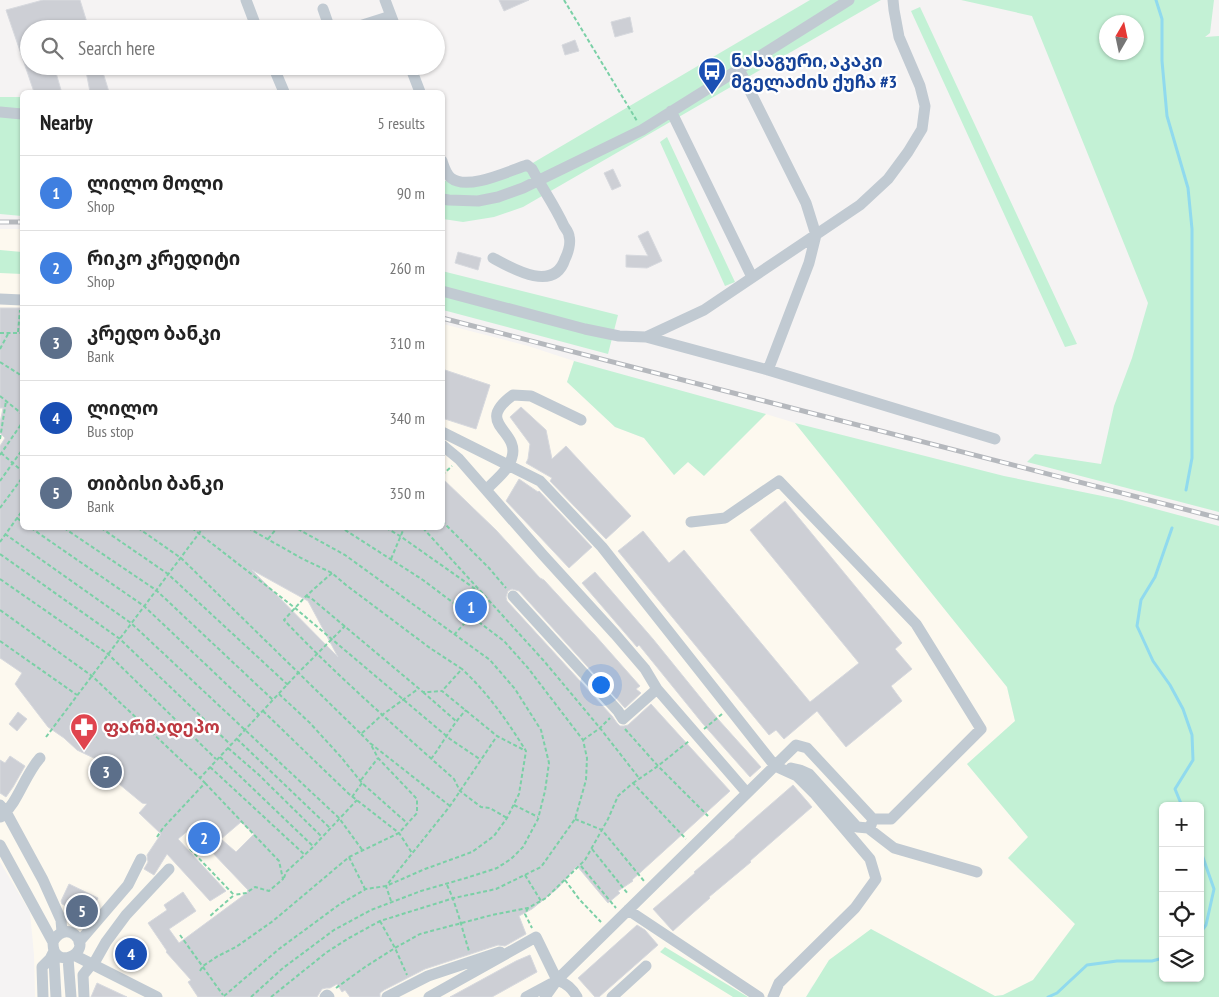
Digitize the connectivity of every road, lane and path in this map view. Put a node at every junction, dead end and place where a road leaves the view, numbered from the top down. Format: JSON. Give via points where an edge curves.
{"nodes":[{"id":1,"x":246,"y":0,"type":"edge"},
{"id":2,"x":385,"y":0,"type":"edge"},
{"id":3,"x":564,"y":0,"type":"edge"},
{"id":4,"x":849,"y":0,"type":"edge"},
{"id":5,"x":893,"y":0,"type":"edge"},
{"id":6,"x":323,"y":9,"type":"dead end"},
{"id":7,"x":391,"y":16,"type":"junction"},
{"id":8,"x":254,"y":20,"type":"edge"},
{"id":9,"x":327,"y":20,"type":"edge"},
{"id":10,"x":378,"y":20,"type":"edge"},
{"id":11,"x":393,"y":20,"type":"edge"},
{"id":12,"x":739,"y":69,"type":"junction"},
{"id":13,"x":277,"y":75,"type":"edge"},
{"id":14,"x":413,"y":75,"type":"edge"},
{"id":15,"x":283,"y":90,"type":"edge"},
{"id":16,"x":419,"y":90,"type":"edge"},
{"id":17,"x":671,"y":111,"type":"junction"},
{"id":18,"x":0,"y":112,"type":"edge"},
{"id":19,"x":20,"y":114,"type":"edge"},
{"id":20,"x":642,"y":130,"type":"junction"},
{"id":21,"x":445,"y":171,"type":"edge"},
{"id":22,"x":538,"y":180,"type":"junction"},
{"id":23,"x":445,"y":199,"type":"edge"},
{"id":24,"x":816,"y":235,"type":"junction"},
{"id":25,"x":493,"y":258,"type":"dead end"},
{"id":26,"x":752,"y":277,"type":"junction"},
{"id":27,"x":445,"y":292,"type":"edge"},
{"id":28,"x":0,"y":299,"type":"edge"},
{"id":29,"x":20,"y":300,"type":"edge"},
{"id":30,"x":20,"y":316,"type":"edge"},
{"id":31,"x":8,"y":332,"type":"junction"},
{"id":32,"x":18,"y":332,"type":"joint"},
{"id":33,"x":0,"y":333,"type":"edge"},
{"id":34,"x":646,"y":337,"type":"junction"},
{"id":35,"x":0,"y":349,"type":"edge"},
{"id":36,"x":0,"y":362,"type":"edge"},
{"id":37,"x":768,"y":370,"type":"junction"},
{"id":38,"x":20,"y":375,"type":"edge"},
{"id":39,"x":0,"y":396,"type":"edge"},
{"id":40,"x":6,"y":401,"type":"junction"},
{"id":41,"x":20,"y":412,"type":"edge"},
{"id":42,"x":581,"y":420,"type":"dead end"},
{"id":43,"x":20,"y":426,"type":"edge"},
{"id":44,"x":445,"y":433,"type":"edge"},
{"id":45,"x":0,"y":439,"type":"edge"},
{"id":46,"x":995,"y":439,"type":"dead end"},
{"id":47,"x":445,"y":447,"type":"edge"},
{"id":48,"x":20,"y":453,"type":"edge"},
{"id":49,"x":1,"y":454,"type":"edge"},
{"id":50,"x":13,"y":464,"type":"junction"},
{"id":51,"x":509,"y":465,"type":"junction"},
{"id":52,"x":20,"y":469,"type":"edge"},
{"id":53,"x":0,"y":481,"type":"edge"},
{"id":54,"x":20,"y":481,"type":"edge"},
{"id":55,"x":486,"y":490,"type":"junction"},
{"id":56,"x":0,"y":508,"type":"edge"},
{"id":57,"x":20,"y":514,"type":"edge"},
{"id":58,"x":17,"y":518,"type":"junction"},
{"id":59,"x":20,"y":520,"type":"edge"},
{"id":60,"x":691,"y":522,"type":"dead end"},
{"id":61,"x":445,"y":524,"type":"edge"},
{"id":62,"x":34,"y":530,"type":"edge"},
{"id":63,"x":67,"y":530,"type":"edge"},
{"id":64,"x":104,"y":530,"type":"edge"},
{"id":65,"x":141,"y":530,"type":"edge"},
{"id":66,"x":196,"y":530,"type":"edge"},
{"id":67,"x":252,"y":530,"type":"edge"},
{"id":68,"x":275,"y":530,"type":"edge"},
{"id":69,"x":300,"y":530,"type":"edge"},
{"id":70,"x":345,"y":530,"type":"edge"},
{"id":71,"x":390,"y":530,"type":"edge"},
{"id":72,"x":403,"y":530,"type":"edge"},
{"id":73,"x":425,"y":530,"type":"edge"},
{"id":74,"x":199,"y":532,"type":"junction"},
{"id":75,"x":5,"y":534,"type":"junction"},
{"id":76,"x":400,"y":536,"type":"junction"},
{"id":77,"x":268,"y":539,"type":"junction"},
{"id":78,"x":0,"y":542,"type":"edge"},
{"id":79,"x":0,"y":554,"type":"edge"},
{"id":80,"x":181,"y":558,"type":"junction"},
{"id":81,"x":391,"y":559,"type":"junction"},
{"id":82,"x":332,"y":573,"type":"junction"},
{"id":83,"x":168,"y":574,"type":"junction"},
{"id":84,"x":0,"y":579,"type":"edge"},
{"id":85,"x":156,"y":590,"type":"junction"},
{"id":86,"x":484,"y":595,"type":"junction"},
{"id":87,"x":306,"y":596,"type":"junction"},
{"id":88,"x":513,"y":596,"type":"joint"},
{"id":89,"x":144,"y":606,"type":"junction"},
{"id":90,"x":295,"y":608,"type":"junction"},
{"id":91,"x":0,"y":610,"type":"edge"},
{"id":92,"x":472,"y":616,"type":"junction"},
{"id":93,"x":131,"y":623,"type":"junction"},
{"id":94,"x":345,"y":626,"type":"junction"},
{"id":95,"x":454,"y":635,"type":"junction"},
{"id":96,"x":120,"y":639,"type":"junction"},
{"id":97,"x":332,"y":639,"type":"junction"},
{"id":98,"x":0,"y":641,"type":"edge"},
{"id":99,"x":108,"y":654,"type":"junction"},
{"id":100,"x":317,"y":654,"type":"junction"},
{"id":101,"x":462,"y":669,"type":"junction"},
{"id":102,"x":298,"y":673,"type":"junction"},
{"id":103,"x":92,"y":676,"type":"junction"},
{"id":104,"x":288,"y":685,"type":"junction"},
{"id":105,"x":418,"y":688,"type":"junction"},
{"id":106,"x":657,"y":690,"type":"junction"},
{"id":107,"x":442,"y":691,"type":"junction"},
{"id":108,"x":422,"y":692,"type":"junction"},
{"id":109,"x":279,"y":694,"type":"junction"},
{"id":110,"x":77,"y":695,"type":"junction"},
{"id":111,"x":403,"y":699,"type":"junction"},
{"id":112,"x":273,"y":700,"type":"junction"},
{"id":113,"x":729,"y":708,"type":"junction"},
{"id":114,"x":466,"y":710,"type":"junction"},
{"id":115,"x":263,"y":711,"type":"junction"},
{"id":116,"x":382,"y":715,"type":"junction"},
{"id":117,"x":620,"y":715,"type":"junction"},
{"id":118,"x":259,"y":716,"type":"junction"},
{"id":119,"x":456,"y":721,"type":"junction"},
{"id":120,"x":600,"y":728,"type":"junction"},
{"id":121,"x":245,"y":730,"type":"junction"},
{"id":122,"x":361,"y":734,"type":"junction"},
{"id":123,"x":697,"y":735,"type":"junction"},
{"id":124,"x":497,"y":736,"type":"junction"},
{"id":125,"x":46,"y":737,"type":"dead end"},
{"id":126,"x":447,"y":737,"type":"junction"},
{"id":127,"x":237,"y":739,"type":"junction"},
{"id":128,"x":583,"y":740,"type":"junction"},
{"id":129,"x":370,"y":744,"type":"junction"},
{"id":130,"x":230,"y":746,"type":"junction"},
{"id":131,"x":526,"y":751,"type":"junction"},
{"id":132,"x":220,"y":757,"type":"junction"},
{"id":133,"x":40,"y":758,"type":"dead end"},
{"id":134,"x":378,"y":758,"type":"junction"},
{"id":135,"x":431,"y":759,"type":"junction"},
{"id":136,"x":217,"y":760,"type":"junction"},
{"id":137,"x":481,"y":760,"type":"junction"},
{"id":138,"x":658,"y":766,"type":"junction"},
{"id":139,"x":775,"y":766,"type":"junction"},
{"id":140,"x":210,"y":767,"type":"junction"},
{"id":141,"x":200,"y":778,"type":"junction"},
{"id":142,"x":639,"y":778,"type":"junction"},
{"id":143,"x":361,"y":782,"type":"junction"},
{"id":144,"x":206,"y":783,"type":"junction"},
{"id":145,"x":633,"y":783,"type":"junction"},
{"id":146,"x":460,"y":791,"type":"junction"},
{"id":147,"x":747,"y":793,"type":"junction"},
{"id":148,"x":352,"y":797,"type":"junction"},
{"id":149,"x":357,"y":800,"type":"junction"},
{"id":150,"x":514,"y":804,"type":"junction"},
{"id":151,"x":450,"y":806,"type":"junction"},
{"id":152,"x":2,"y":812,"type":"edge"},
{"id":153,"x":538,"y":817,"type":"junction"},
{"id":154,"x":339,"y":818,"type":"junction"},
{"id":155,"x":507,"y":818,"type":"junction"},
{"id":156,"x":575,"y":819,"type":"junction"},
{"id":157,"x":408,"y":823,"type":"junction"},
{"id":158,"x":870,"y":823,"type":"junction"},
{"id":159,"x":716,"y":824,"type":"junction"},
{"id":160,"x":330,"y":828,"type":"junction"},
{"id":161,"x":602,"y":830,"type":"junction"},
{"id":162,"x":399,"y":833,"type":"junction"},
{"id":163,"x":157,"y":837,"type":"dead end"},
{"id":164,"x":322,"y":837,"type":"junction"},
{"id":165,"x":0,"y":844,"type":"edge"},
{"id":166,"x":314,"y":846,"type":"junction"},
{"id":167,"x":692,"y":846,"type":"junction"},
{"id":168,"x":190,"y":849,"type":"dead end"},
{"id":169,"x":592,"y":849,"type":"junction"},
{"id":170,"x":363,"y":851,"type":"junction"},
{"id":171,"x":412,"y":853,"type":"junction"},
{"id":172,"x":305,"y":855,"type":"junction"},
{"id":173,"x":349,"y":857,"type":"junction"},
{"id":174,"x":141,"y":859,"type":"dead end"},
{"id":175,"x":581,"y":866,"type":"junction"},
{"id":176,"x":169,"y":869,"type":"dead end"},
{"id":177,"x":977,"y":872,"type":"dead end"},
{"id":178,"x":525,"y":875,"type":"junction"},
{"id":179,"x":284,"y":879,"type":"junction"},
{"id":180,"x":565,"y":880,"type":"junction"},
{"id":181,"x":447,"y":884,"type":"junction"},
{"id":182,"x":386,"y":886,"type":"junction"},
{"id":183,"x":366,"y":889,"type":"junction"},
{"id":184,"x":650,"y":889,"type":"junction"},
{"id":185,"x":234,"y":895,"type":"junction"},
{"id":186,"x":454,"y":898,"type":"junction"},
{"id":187,"x":541,"y":901,"type":"junction"},
{"id":188,"x":391,"y":902,"type":"junction"},
{"id":189,"x":528,"y":908,"type":"junction"},
{"id":190,"x":629,"y":910,"type":"junction"},
{"id":191,"x":210,"y":916,"type":"dead end"},
{"id":192,"x":380,"y":921,"type":"junction"},
{"id":193,"x":460,"y":923,"type":"junction"},
{"id":194,"x":609,"y":930,"type":"junction"},
{"id":195,"x":62,"y":932,"type":"junction"},
{"id":196,"x":180,"y":935,"type":"dead end"},
{"id":197,"x":536,"y":938,"type":"junction"},
{"id":198,"x":79,"y":942,"type":"junction"},
{"id":199,"x":394,"y":948,"type":"junction"},
{"id":200,"x":516,"y":948,"type":"junction"},
{"id":201,"x":60,"y":955,"type":"junction"},
{"id":202,"x":472,"y":961,"type":"junction"},
{"id":203,"x":92,"y":965,"type":"junction"},
{"id":204,"x":203,"y":966,"type":"junction"},
{"id":205,"x":646,"y":966,"type":"dead end"},
{"id":206,"x":200,"y":971,"type":"dead end"},
{"id":207,"x":557,"y":980,"type":"junction"},
{"id":208,"x":411,"y":985,"type":"junction"},
{"id":209,"x":224,"y":996,"type":"edge"},
{"id":210,"x":327,"y":996,"type":"edge"},
{"id":211,"x":43,"y":997,"type":"edge"},
{"id":212,"x":49,"y":997,"type":"edge"},
{"id":213,"x":56,"y":997,"type":"edge"},
{"id":214,"x":63,"y":997,"type":"edge"},
{"id":215,"x":71,"y":997,"type":"edge"},
{"id":216,"x":77,"y":997,"type":"edge"},
{"id":217,"x":84,"y":997,"type":"edge"},
{"id":218,"x":157,"y":997,"type":"edge"},
{"id":219,"x":251,"y":997,"type":"edge"},
{"id":220,"x":271,"y":997,"type":"edge"},
{"id":221,"x":387,"y":997,"type":"edge"},
{"id":222,"x":429,"y":997,"type":"edge"},
{"id":223,"x":526,"y":997,"type":"edge"},
{"id":224,"x":545,"y":997,"type":"edge"},
{"id":225,"x":552,"y":997,"type":"edge"},
{"id":226,"x":577,"y":997,"type":"edge"},
{"id":227,"x":612,"y":997,"type":"edge"},
{"id":228,"x":759,"y":997,"type":"edge"},
{"id":229,"x":774,"y":997,"type":"edge"}],
"edges":[{"from":1,"to":8,"type":"street"},
{"from":2,"to":7,"type":"street"},
{"from":3,"to":20,"type":"path"},
{"from":4,"to":12,"type":"street"},
{"from":5,"to":24,"type":"street","via":[[899,37],[925,106],[922,129],[888,179],[860,205]]},
{"from":6,"to":9,"type":"street"},
{"from":7,"to":10,"type":"street"},
{"from":7,"to":11,"type":"street"},
{"from":12,"to":17,"type":"street"},
{"from":12,"to":24,"type":"street","via":[[806,203]]},
{"from":13,"to":15,"type":"street"},
{"from":14,"to":16,"type":"street"},
{"from":17,"to":20,"type":"street"},
{"from":17,"to":26,"type":"street"},
{"from":18,"to":19,"type":"street"},
{"from":20,"to":22,"type":"street"},
{"from":21,"to":22,"type":"street","via":[[452,179],[463,183],[482,181],[527,165]]},
{"from":22,"to":23,"type":"street","via":[[498,197]]},
{"from":22,"to":25,"type":"street","via":[[570,237],[563,266],[553,274],[538,277]]},
{"from":24,"to":26,"type":"street"},
{"from":24,"to":37,"type":"street","via":[[809,263]]},
{"from":26,"to":34,"type":"street","via":[[704,310]]},
{"from":27,"to":34,"type":"street","via":[[585,329],[618,336]]},
{"from":28,"to":29,"type":"street"},
{"from":30,"to":32,"type":"path"},
{"from":31,"to":32,"type":"path"},
{"from":31,"to":33,"type":"path"},
{"from":31,"to":35,"type":"path"},
{"from":34,"to":37,"type":"street"},
{"from":36,"to":38,"type":"path"},
{"from":37,"to":46,"type":"street"},
{"from":39,"to":40,"type":"path"},
{"from":40,"to":41,"type":"path"},
{"from":40,"to":45,"type":"path"},
{"from":42,"to":51,"type":"street","via":[[531,396],[513,395],[497,413],[497,423],[512,442]]},
{"from":43,"to":49,"type":"path"},
{"from":44,"to":51,"type":"street"},
{"from":47,"to":55,"type":"street"},
{"from":48,"to":50,"type":"path"},
{"from":49,"to":50,"type":"path"},
{"from":50,"to":52,"type":"path"},
{"from":50,"to":53,"type":"path"},
{"from":51,"to":55,"type":"street"},
{"from":51,"to":113,"type":"street","via":[[540,481],[602,547]]},
{"from":54,"to":56,"type":"path"},
{"from":55,"to":106,"type":"street","via":[[645,669]]},
{"from":57,"to":58,"type":"path"},
{"from":58,"to":59,"type":"path"},
{"from":58,"to":75,"type":"path"},
{"from":60,"to":158,"type":"street","via":[[725,518],[779,481],[916,624],[981,729],[891,819]]},
{"from":61,"to":88,"type":"path"},
{"from":62,"to":89,"type":"path"},
{"from":63,"to":85,"type":"path"},
{"from":64,"to":83,"type":"path"},
{"from":65,"to":80,"type":"path"},
{"from":66,"to":74,"type":"path"},
{"from":67,"to":77,"type":"path"},
{"from":68,"to":77,"type":"path"},
{"from":69,"to":95,"type":"path","via":[[345,555]]},
{"from":70,"to":81,"type":"path"},
{"from":71,"to":76,"type":"path"},
{"from":72,"to":76,"type":"path"},
{"from":73,"to":86,"type":"path"},
{"from":74,"to":80,"type":"path"},
{"from":74,"to":90,"type":"path"},
{"from":75,"to":78,"type":"path"},
{"from":75,"to":93,"type":"path"},
{"from":76,"to":81,"type":"path"},
{"from":76,"to":86,"type":"path"},
{"from":77,"to":82,"type":"path"},
{"from":79,"to":96,"type":"path"},
{"from":80,"to":83,"type":"path"},
{"from":80,"to":102,"type":"path"},
{"from":81,"to":92,"type":"path"},
{"from":82,"to":87,"type":"path"},
{"from":82,"to":101,"type":"path"},
{"from":83,"to":85,"type":"path"},
{"from":83,"to":104,"type":"path"},
{"from":84,"to":99,"type":"path"},
{"from":85,"to":89,"type":"path"},
{"from":85,"to":112,"type":"path"},
{"from":86,"to":92,"type":"path"},
{"from":86,"to":120,"type":"path"},
{"from":87,"to":90,"type":"path"},
{"from":87,"to":94,"type":"path"},
{"from":88,"to":117,"type":"street"},
{"from":89,"to":93,"type":"path"},
{"from":89,"to":118,"type":"path"},
{"from":90,"to":97,"type":"path"},
{"from":90,"to":100,"type":"path","via":[[284,620]]},
{"from":91,"to":103,"type":"path"},
{"from":92,"to":95,"type":"path"},
{"from":92,"to":128,"type":"path","via":[[504,641]]},
{"from":93,"to":96,"type":"path"},
{"from":93,"to":121,"type":"path"},
{"from":94,"to":97,"type":"path"},
{"from":94,"to":105,"type":"path"},
{"from":95,"to":153,"type":"path","via":[[490,660],[515,689],[541,730],[549,763],[546,791]]},
{"from":96,"to":99,"type":"path"},
{"from":96,"to":130,"type":"path"},
{"from":97,"to":100,"type":"path"},
{"from":97,"to":111,"type":"path"},
{"from":98,"to":110,"type":"path"},
{"from":99,"to":103,"type":"path"},
{"from":99,"to":136,"type":"path"},
{"from":100,"to":102,"type":"path"},
{"from":100,"to":116,"type":"path"},
{"from":101,"to":107,"type":"path"},
{"from":101,"to":131,"type":"path","via":[[494,703]]},
{"from":102,"to":104,"type":"path"},
{"from":102,"to":122,"type":"path"},
{"from":103,"to":110,"type":"path"},
{"from":103,"to":141,"type":"path"},
{"from":104,"to":109,"type":"path"},
{"from":105,"to":108,"type":"path"},
{"from":105,"to":111,"type":"path"},
{"from":106,"to":117,"type":"street"},
{"from":106,"to":123,"type":"street"},
{"from":107,"to":108,"type":"path"},
{"from":107,"to":114,"type":"path"},
{"from":108,"to":119,"type":"path"},
{"from":109,"to":112,"type":"path"},
{"from":109,"to":143,"type":"path","via":[[310,723]]},
{"from":110,"to":125,"type":"path"},
{"from":111,"to":116,"type":"path"},
{"from":111,"to":126,"type":"path"},
{"from":112,"to":115,"type":"path"},
{"from":113,"to":123,"type":"path"},
{"from":113,"to":139,"type":"street"},
{"from":114,"to":119,"type":"path"},
{"from":114,"to":124,"type":"path"},
{"from":115,"to":118,"type":"path"},
{"from":115,"to":148,"type":"path"},
{"from":116,"to":122,"type":"path"},
{"from":116,"to":135,"type":"path"},
{"from":117,"to":120,"type":"path"},
{"from":117,"to":138,"type":"path","via":[[621,724]]},
{"from":118,"to":121,"type":"path"},
{"from":119,"to":126,"type":"path"},
{"from":120,"to":128,"type":"path"},
{"from":120,"to":142,"type":"path"},
{"from":121,"to":127,"type":"path"},
{"from":121,"to":154,"type":"path"},
{"from":122,"to":129,"type":"path"},
{"from":123,"to":138,"type":"path"},
{"from":123,"to":147,"type":"street"},
{"from":124,"to":131,"type":"path"},
{"from":124,"to":137,"type":"path"},
{"from":126,"to":135,"type":"path"},
{"from":126,"to":137,"type":"path"},
{"from":127,"to":130,"type":"path"},
{"from":127,"to":160,"type":"path"},
{"from":128,"to":156,"type":"path","via":[[587,758],[586,780]]},
{"from":129,"to":134,"type":"path"},
{"from":129,"to":151,"type":"path"},
{"from":130,"to":132,"type":"path"},
{"from":130,"to":164,"type":"path"},
{"from":131,"to":150,"type":"path","via":[[519,794]]},
{"from":132,"to":136,"type":"path"},
{"from":132,"to":166,"type":"path"},
{"from":133,"to":152,"type":"street","via":[[15,800]]},
{"from":134,"to":143,"type":"path"},
{"from":134,"to":157,"type":"path","via":[[417,799],[417,813]]},
{"from":135,"to":146,"type":"path","via":[[454,779]]},
{"from":136,"to":140,"type":"path"},
{"from":137,"to":146,"type":"path"},
{"from":138,"to":142,"type":"path"},
{"from":138,"to":159,"type":"path"},
{"from":139,"to":147,"type":"street"},
{"from":139,"to":158,"type":"street","via":[[809,774],[857,827]]},
{"from":139,"to":158,"type":"street","via":[[796,745],[807,748]]},
{"from":139,"to":229,"type":"street","via":[[797,776],[814,793],[870,859],[876,879],[855,908],[779,983]]},
{"from":140,"to":141,"type":"path"},
{"from":140,"to":172,"type":"path"},
{"from":141,"to":144,"type":"path"},
{"from":142,"to":145,"type":"path"},
{"from":143,"to":148,"type":"path"},
{"from":143,"to":157,"type":"path"},
{"from":144,"to":163,"type":"path"},
{"from":144,"to":179,"type":"path","via":[[279,861]]},
{"from":145,"to":161,"type":"path","via":[[618,796]]},
{"from":145,"to":167,"type":"path"},
{"from":146,"to":151,"type":"path"},
{"from":146,"to":155,"type":"path","via":[[481,807],[490,808]]},
{"from":147,"to":159,"type":"street"},
{"from":148,"to":149,"type":"path"},
{"from":149,"to":154,"type":"path"},
{"from":149,"to":162,"type":"path"},
{"from":150,"to":153,"type":"path"},
{"from":150,"to":155,"type":"path"},
{"from":151,"to":171,"type":"path"},
{"from":152,"to":195,"type":"street","via":[[43,880],[61,920]]},
{"from":153,"to":181,"type":"path","via":[[523,846],[511,859],[497,868]]},
{"from":154,"to":160,"type":"path"},
{"from":154,"to":170,"type":"path"},
{"from":155,"to":182,"type":"path","via":[[494,836],[472,852]]},
{"from":156,"to":161,"type":"path"},
{"from":156,"to":178,"type":"path","via":[[541,867]]},
{"from":157,"to":162,"type":"path"},
{"from":158,"to":177,"type":"street","via":[[894,848]]},
{"from":159,"to":167,"type":"street"},
{"from":160,"to":164,"type":"path"},
{"from":161,"to":169,"type":"path"},
{"from":161,"to":184,"type":"path"},
{"from":162,"to":170,"type":"path"},
{"from":162,"to":171,"type":"path"},
{"from":164,"to":166,"type":"path"},
{"from":165,"to":201,"type":"street"},
{"from":166,"to":172,"type":"path"},
{"from":167,"to":184,"type":"street"},
{"from":168,"to":185,"type":"path"},
{"from":169,"to":175,"type":"path"},
{"from":169,"to":190,"type":"path"},
{"from":170,"to":173,"type":"path"},
{"from":171,"to":182,"type":"path"},
{"from":172,"to":179,"type":"path","via":[[286,872]]},
{"from":173,"to":183,"type":"path"},
{"from":173,"to":204,"type":"path","via":[[274,920]]},
{"from":174,"to":198,"type":"street","via":[[128,885]]},
{"from":175,"to":180,"type":"path"},
{"from":175,"to":190,"type":"path"},
{"from":176,"to":203,"type":"street","via":[[126,915]]},
{"from":178,"to":186,"type":"path","via":[[496,889]]},
{"from":178,"to":187,"type":"path"},
{"from":179,"to":185,"type":"path","via":[[270,891],[255,887]]},
{"from":180,"to":187,"type":"path"},
{"from":180,"to":194,"type":"path"},
{"from":181,"to":186,"type":"path"},
{"from":181,"to":188,"type":"path"},
{"from":182,"to":183,"type":"path"},
{"from":182,"to":188,"type":"path"},
{"from":183,"to":209,"type":"path","via":[[279,949]]},
{"from":184,"to":190,"type":"street"},
{"from":185,"to":191,"type":"path"},
{"from":186,"to":192,"type":"path"},
{"from":186,"to":193,"type":"path"},
{"from":187,"to":189,"type":"path"},
{"from":188,"to":219,"type":"path","via":[[334,930]]},
{"from":189,"to":193,"type":"path"},
{"from":189,"to":197,"type":"path","via":[[526,914]]},
{"from":190,"to":194,"type":"street"},
{"from":190,"to":228,"type":"street"},
{"from":192,"to":199,"type":"path"},
{"from":192,"to":220,"type":"path","via":[[327,952]]},
{"from":193,"to":199,"type":"path","via":[[420,934]]},
{"from":193,"to":202,"type":"path"},
{"from":194,"to":207,"type":"street"},
{"from":195,"to":198,"type":"street","via":[[74,934]]},
{"from":195,"to":201,"type":"street","via":[[58,934]]},
{"from":196,"to":204,"type":"path"},
{"from":197,"to":200,"type":"street"},
{"from":197,"to":207,"type":"street"},
{"from":198,"to":201,"type":"street","via":[[79,949]]},
{"from":199,"to":208,"type":"path"},
{"from":199,"to":210,"type":"path"},
{"from":200,"to":202,"type":"street"},
{"from":200,"to":222,"type":"street"},
{"from":201,"to":203,"type":"street"},
{"from":201,"to":211,"type":"street","via":[[42,967]]},
{"from":201,"to":212,"type":"street","via":[[47,965]]},
{"from":201,"to":213,"type":"street","via":[[54,960]]},
{"from":201,"to":214,"type":"street"},
{"from":201,"to":215,"type":"street"},
{"from":201,"to":216,"type":"street","via":[[74,972]]},
{"from":202,"to":208,"type":"street"},
{"from":203,"to":217,"type":"street","via":[[84,975]]},
{"from":203,"to":218,"type":"street"},
{"from":204,"to":206,"type":"path"},
{"from":204,"to":209,"type":"path"},
{"from":205,"to":227,"type":"street"},
{"from":207,"to":223,"type":"street"},
{"from":207,"to":224,"type":"street"},
{"from":207,"to":225,"type":"street"},
{"from":207,"to":226,"type":"street","via":[[564,982]]},
{"from":208,"to":221,"type":"street"}]}
